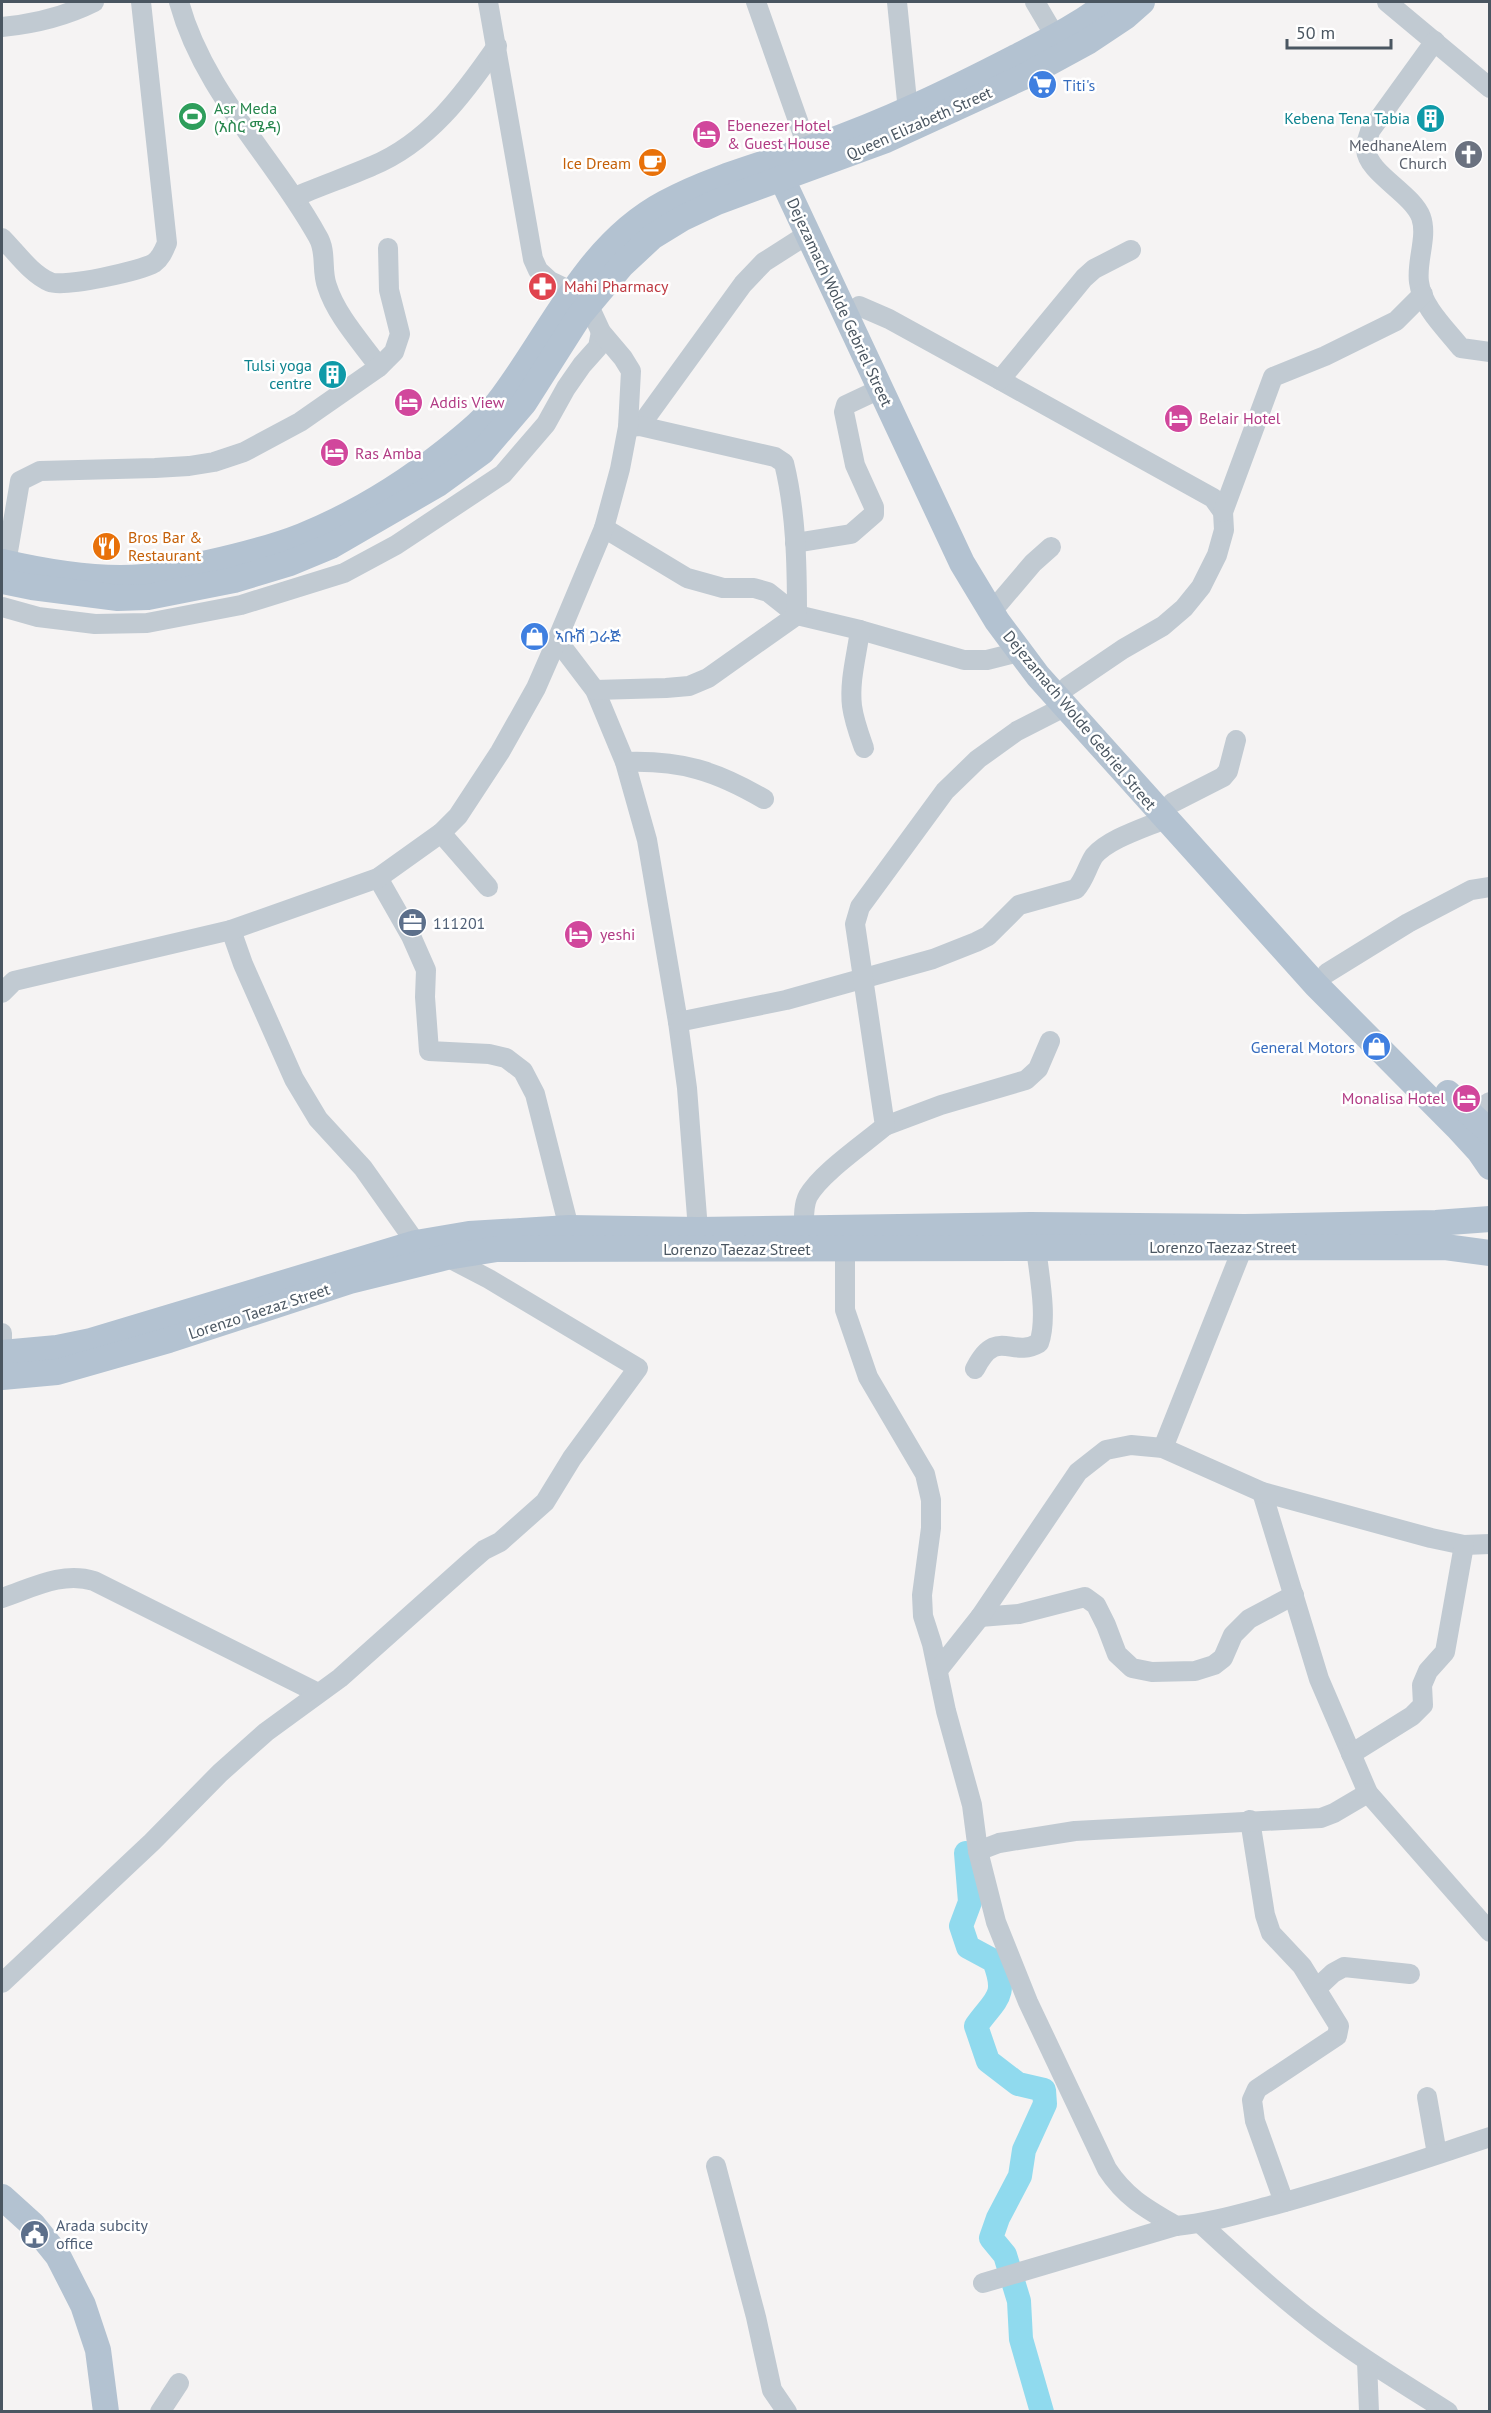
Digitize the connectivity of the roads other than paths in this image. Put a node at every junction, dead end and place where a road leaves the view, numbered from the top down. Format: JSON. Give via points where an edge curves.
{"nodes":[{"id":1,"x":94,"y":2,"type":"edge"},
{"id":2,"x":141,"y":2,"type":"edge"},
{"id":3,"x":179,"y":2,"type":"edge"},
{"id":4,"x":488,"y":2,"type":"edge"},
{"id":5,"x":756,"y":2,"type":"edge"},
{"id":6,"x":897,"y":2,"type":"edge"},
{"id":7,"x":1035,"y":2,"type":"edge"},
{"id":8,"x":1109,"y":2,"type":"edge"},
{"id":9,"x":1142,"y":2,"type":"edge"},
{"id":10,"x":1387,"y":2,"type":"edge"},
{"id":11,"x":2,"y":27,"type":"edge"},
{"id":12,"x":1055,"y":36,"type":"junction"},
{"id":13,"x":1435,"y":41,"type":"junction"},
{"id":14,"x":497,"y":46,"type":"junction"},
{"id":15,"x":1490,"y":88,"type":"edge"},
{"id":16,"x":908,"y":111,"type":"junction"},
{"id":17,"x":791,"y":163,"type":"junction"},
{"id":18,"x":295,"y":197,"type":"junction"},
{"id":19,"x":808,"y":234,"type":"junction"},
{"id":20,"x":2,"y":238,"type":"edge"},
{"id":21,"x":388,"y":248,"type":"dead end"},
{"id":22,"x":1131,"y":250,"type":"dead end"},
{"id":23,"x":1423,"y":294,"type":"junction"},
{"id":24,"x":581,"y":299,"type":"junction"},
{"id":25,"x":859,"y":306,"type":"junction"},
{"id":26,"x":601,"y":332,"type":"junction"},
{"id":27,"x":1490,"y":352,"type":"edge"},
{"id":28,"x":379,"y":367,"type":"junction"},
{"id":29,"x":1000,"y":380,"type":"junction"},
{"id":30,"x":880,"y":389,"type":"junction"},
{"id":31,"x":634,"y":426,"type":"junction"},
{"id":32,"x":1223,"y":512,"type":"junction"},
{"id":33,"x":604,"y":528,"type":"junction"},
{"id":34,"x":795,"y":543,"type":"junction"},
{"id":35,"x":1051,"y":546,"type":"dead end"},
{"id":36,"x":3,"y":572,"type":"edge"},
{"id":37,"x":999,"y":603,"type":"junction"},
{"id":38,"x":2,"y":607,"type":"edge"},
{"id":39,"x":797,"y":615,"type":"junction"},
{"id":40,"x":861,"y":630,"type":"junction"},
{"id":41,"x":557,"y":640,"type":"junction"},
{"id":42,"x":1019,"y":652,"type":"junction"},
{"id":43,"x":595,"y":690,"type":"junction"},
{"id":44,"x":1066,"y":697,"type":"junction"},
{"id":45,"x":1236,"y":740,"type":"dead end"},
{"id":46,"x":864,"y":748,"type":"dead end"},
{"id":47,"x":625,"y":762,"type":"junction"},
{"id":48,"x":764,"y":799,"type":"dead end"},
{"id":49,"x":1168,"y":811,"type":"junction"},
{"id":50,"x":441,"y":833,"type":"junction"},
{"id":51,"x":378,"y":878,"type":"junction"},
{"id":52,"x":1490,"y":886,"type":"edge"},
{"id":53,"x":488,"y":887,"type":"dead end"},
{"id":54,"x":231,"y":930,"type":"junction"},
{"id":55,"x":1327,"y":973,"type":"junction"},
{"id":56,"x":864,"y":978,"type":"junction"},
{"id":57,"x":2,"y":993,"type":"edge"},
{"id":58,"x":678,"y":1023,"type":"junction"},
{"id":59,"x":1050,"y":1041,"type":"dead end"},
{"id":60,"x":1480,"y":1108,"type":"edge"},
{"id":61,"x":885,"y":1126,"type":"junction"},
{"id":62,"x":1490,"y":1131,"type":"edge"},
{"id":63,"x":1490,"y":1167,"type":"edge"},
{"id":64,"x":1490,"y":1219,"type":"edge"},
{"id":65,"x":569,"y":1228,"type":"junction"},
{"id":66,"x":804,"y":1229,"type":"junction"},
{"id":67,"x":698,"y":1230,"type":"junction"},
{"id":68,"x":914,"y":1239,"type":"junction"},
{"id":69,"x":416,"y":1243,"type":"junction"},
{"id":70,"x":1243,"y":1247,"type":"junction"},
{"id":71,"x":1036,"y":1248,"type":"junction"},
{"id":72,"x":845,"y":1250,"type":"junction"},
{"id":73,"x":1490,"y":1253,"type":"edge"},
{"id":74,"x":447,"y":1257,"type":"junction"},
{"id":75,"x":2,"y":1333,"type":"edge"},
{"id":76,"x":2,"y":1353,"type":"edge"},
{"id":77,"x":975,"y":1369,"type":"dead end"},
{"id":78,"x":2,"y":1377,"type":"edge"},
{"id":79,"x":1163,"y":1448,"type":"junction"},
{"id":80,"x":1262,"y":1492,"type":"junction"},
{"id":81,"x":1490,"y":1544,"type":"edge"},
{"id":82,"x":1464,"y":1545,"type":"junction"},
{"id":83,"x":1294,"y":1595,"type":"junction"},
{"id":84,"x":2,"y":1598,"type":"edge"},
{"id":85,"x":980,"y":1617,"type":"junction"},
{"id":86,"x":938,"y":1670,"type":"junction"},
{"id":87,"x":318,"y":1693,"type":"junction"},
{"id":88,"x":1351,"y":1754,"type":"junction"},
{"id":89,"x":1368,"y":1793,"type":"junction"},
{"id":90,"x":1250,"y":1820,"type":"junction"},
{"id":91,"x":978,"y":1851,"type":"junction"},
{"id":92,"x":1490,"y":1932,"type":"edge"},
{"id":93,"x":1410,"y":1974,"type":"dead end"},
{"id":94,"x":2,"y":1983,"type":"edge"},
{"id":95,"x":1317,"y":1988,"type":"junction"},
{"id":96,"x":1427,"y":2097,"type":"dead end"},
{"id":97,"x":1490,"y":2137,"type":"edge"},
{"id":98,"x":1437,"y":2154,"type":"junction"},
{"id":99,"x":716,"y":2166,"type":"dead end"},
{"id":100,"x":2,"y":2197,"type":"edge"},
{"id":101,"x":1284,"y":2202,"type":"junction"},
{"id":102,"x":1201,"y":2224,"type":"junction"},
{"id":103,"x":1176,"y":2226,"type":"junction"},
{"id":104,"x":983,"y":2283,"type":"dead end"},
{"id":105,"x":1367,"y":2361,"type":"junction"},
{"id":106,"x":179,"y":2383,"type":"dead end"},
{"id":107,"x":106,"y":2412,"type":"edge"},
{"id":108,"x":160,"y":2412,"type":"edge"},
{"id":109,"x":787,"y":2412,"type":"edge"},
{"id":110,"x":1368,"y":2412,"type":"edge"},
{"id":111,"x":1448,"y":2412,"type":"edge"}],
"edges":[{"from":1,"to":11,"type":"street","via":[[45,20]]},
{"from":2,"to":20,"type":"street","via":[[167,243],[162,254],[154,263],[108,276],[51,283]]},
{"from":3,"to":18,"type":"street","via":[[223,99]]},
{"from":4,"to":14,"type":"street"},
{"from":5,"to":17,"type":"street"},
{"from":6,"to":16,"type":"street"},
{"from":7,"to":12,"type":"street"},
{"from":8,"to":12,"type":"main road","name":"Queen Elizabeth Street"},
{"from":9,"to":17,"type":"main road","name":"Queen Elizabeth Street","via":[[1089,41],[1021,78],[886,140]]},
{"from":10,"to":13,"type":"street"},
{"from":12,"to":16,"type":"main road","name":"Queen Elizabeth Street"},
{"from":13,"to":15,"type":"street"},
{"from":13,"to":23,"type":"street","via":[[1370,131],[1365,148],[1369,160],[1421,218],[1419,282]]},
{"from":14,"to":18,"type":"street","via":[[444,116],[412,143],[374,166]]},
{"from":14,"to":24,"type":"street","via":[[533,259],[550,281]]},
{"from":16,"to":17,"type":"main road","name":"Queen Elizabeth Street"},
{"from":17,"to":19,"type":"main road","name":"Dejezamach Wolde Gebriel Street"},
{"from":17,"to":24,"type":"main road","name":"Queen Elizabeth Street","via":[[652,237]]},
{"from":17,"to":25,"type":"main road","name":"Dejezamach Wolde Gebriel Street"},
{"from":18,"to":28,"type":"street","via":[[320,240],[327,287]]},
{"from":19,"to":30,"type":"main road","name":"Dejezamach Wolde Gebriel Street"},
{"from":19,"to":31,"type":"street","via":[[764,262],[743,284]]},
{"from":21,"to":28,"type":"street","via":[[388,290],[400,334],[394,352]]},
{"from":22,"to":29,"type":"street","via":[[1084,278]]},
{"from":23,"to":27,"type":"street","via":[[1461,348]]},
{"from":23,"to":32,"type":"street","via":[[1396,321],[1273,377]]},
{"from":24,"to":26,"type":"street"},
{"from":24,"to":36,"type":"main road","name":"Queen Elizabeth Street","via":[[563,340],[524,403],[482,452],[429,489],[331,546],[234,580],[148,597],[118,598],[32,587]]},
{"from":25,"to":29,"type":"street"},
{"from":25,"to":37,"type":"main road","name":"Dejezamach Wolde Gebriel Street","via":[[966,542]]},
{"from":26,"to":31,"type":"street","via":[[631,371]]},
{"from":26,"to":38,"type":"street","via":[[598,347],[571,380],[546,424],[504,474],[396,545],[344,573],[241,605],[147,623],[95,624],[38,617]]},
{"from":28,"to":36,"type":"street","via":[[287,431],[213,462],[40,471],[20,481]]},
{"from":29,"to":32,"type":"street","via":[[1213,498]]},
{"from":30,"to":34,"type":"street","via":[[846,405],[843,412],[855,465],[874,514],[851,534]]},
{"from":30,"to":42,"type":"main road","name":"Dejezamach Wolde Gebriel Street","via":[[962,563]]},
{"from":31,"to":33,"type":"street"},
{"from":31,"to":34,"type":"street","via":[[784,463]]},
{"from":32,"to":44,"type":"street","via":[[1224,530],[1217,555],[1201,587],[1184,608],[1163,626],[1123,649]]},
{"from":33,"to":39,"type":"street","via":[[687,578],[723,588],[768,592]]},
{"from":33,"to":41,"type":"street"},
{"from":34,"to":39,"type":"street"},
{"from":35,"to":37,"type":"street"},
{"from":37,"to":44,"type":"main road","name":"Dejezamach Wolde Gebriel Street"},
{"from":39,"to":40,"type":"street"},
{"from":39,"to":43,"type":"street","via":[[708,678],[689,686]]},
{"from":40,"to":42,"type":"street","via":[[964,660],[987,660]]},
{"from":40,"to":46,"type":"street","via":[[852,704]]},
{"from":41,"to":43,"type":"street"},
{"from":41,"to":50,"type":"street","via":[[536,688],[500,752],[458,816]]},
{"from":42,"to":44,"type":"main road","name":"Dejezamach Wolde Gebriel Street"},
{"from":43,"to":47,"type":"street"},
{"from":44,"to":49,"type":"main road","name":"Dejezamach Wolde Gebriel Street"},
{"from":44,"to":56,"type":"street","via":[[978,759],[933,805],[860,907],[855,924]]},
{"from":45,"to":49,"type":"street","via":[[1223,777]]},
{"from":47,"to":48,"type":"street","via":[[657,761],[690,767],[730,779]]},
{"from":47,"to":58,"type":"street","via":[[646,840]]},
{"from":49,"to":55,"type":"main road","name":"Dejezamach Wolde Gebriel Street"},
{"from":49,"to":56,"type":"street","via":[[1096,854],[1076,889],[1019,905],[988,936],[976,942]]},
{"from":49,"to":63,"type":"main road","name":"Dejezamach Wolde Gebriel Street","via":[[1316,985],[1479,1150]]},
{"from":50,"to":51,"type":"street"},
{"from":50,"to":53,"type":"street"},
{"from":51,"to":54,"type":"street"},
{"from":51,"to":65,"type":"street","via":[[426,970],[429,1051],[489,1054],[507,1058],[523,1071],[535,1094]]},
{"from":52,"to":55,"type":"street","via":[[1471,890],[1408,923]]},
{"from":54,"to":57,"type":"street","via":[[14,981]]},
{"from":54,"to":69,"type":"street","via":[[294,1079],[318,1119],[363,1168]]},
{"from":55,"to":60,"type":"main road","name":"Dejezamach Wolde Gebriel Street"},
{"from":56,"to":58,"type":"street","via":[[786,1000]]},
{"from":56,"to":61,"type":"street"},
{"from":58,"to":67,"type":"street"},
{"from":59,"to":61,"type":"street","via":[[1038,1069],[1026,1080]]},
{"from":60,"to":62,"type":"main road","name":"Dejezamach Wolde Gebriel Street"},
{"from":61,"to":66,"type":"street","via":[[823,1178],[808,1197]]},
{"from":64,"to":68,"type":"main road","name":"Lorenzo Taezaz Street","via":[[1245,1227],[1030,1226]]},
{"from":65,"to":67,"type":"main road","name":"Lorenzo Taezaz Street"},
{"from":65,"to":69,"type":"main road","name":"Lorenzo Taezaz Street","via":[[469,1234]]},
{"from":66,"to":67,"type":"main road","name":"Lorenzo Taezaz Street"},
{"from":66,"to":68,"type":"main road","name":"Lorenzo Taezaz Street"},
{"from":68,"to":71,"type":"main road","name":"Lorenzo Taezaz Street"},
{"from":68,"to":72,"type":"main road","name":"Lorenzo Taezaz Street"},
{"from":69,"to":76,"type":"main road","name":"Lorenzo Taezaz Street","via":[[91,1341]]},
{"from":70,"to":71,"type":"main road","name":"Lorenzo Taezaz Street"},
{"from":70,"to":73,"type":"main road","name":"Lorenzo Taezaz Street","via":[[1445,1247]]},
{"from":70,"to":79,"type":"street"},
{"from":71,"to":77,"type":"street","via":[[1042,1313],[1039,1343],[1031,1348],[999,1345],[983,1354]]},
{"from":72,"to":74,"type":"main road","name":"Lorenzo Taezaz Street","via":[[549,1248],[497,1249]]},
{"from":72,"to":86,"type":"street","via":[[845,1311],[868,1377],[925,1474],[931,1500],[922,1594],[923,1616]]},
{"from":74,"to":78,"type":"main road","name":"Lorenzo Taezaz Street","via":[[350,1281],[57,1372]]},
{"from":74,"to":87,"type":"street","via":[[638,1368],[545,1502]]},
{"from":75,"to":76,"type":"street"},
{"from":79,"to":80,"type":"street"},
{"from":79,"to":85,"type":"street","via":[[1131,1445],[1106,1450],[1078,1472]]},
{"from":80,"to":82,"type":"street"},
{"from":80,"to":83,"type":"street"},
{"from":81,"to":82,"type":"street"},
{"from":82,"to":88,"type":"street","via":[[1445,1652],[1428,1671],[1422,1685],[1423,1705]]},
{"from":83,"to":85,"type":"street","via":[[1249,1619],[1233,1635],[1224,1658],[1195,1671],[1152,1672],[1132,1668],[1117,1654],[1096,1605],[1085,1597],[1019,1614]]},
{"from":83,"to":88,"type":"street","via":[[1319,1679]]},
{"from":84,"to":87,"type":"street","via":[[60,1578],[78,1576]]},
{"from":85,"to":86,"type":"street"},
{"from":86,"to":91,"type":"street","via":[[972,1805]]},
{"from":87,"to":94,"type":"street","via":[[220,1773]]},
{"from":88,"to":89,"type":"street"},
{"from":89,"to":90,"type":"street","via":[[1321,1818]]},
{"from":89,"to":92,"type":"street"},
{"from":90,"to":91,"type":"street","via":[[1075,1832],[999,1843]]},
{"from":90,"to":95,"type":"street","via":[[1271,1933]]},
{"from":91,"to":103,"type":"street","via":[[996,1922],[1020,1982],[1107,2169],[1133,2199]]},
{"from":93,"to":95,"type":"street","via":[[1344,1968]]},
{"from":95,"to":101,"type":"street","via":[[1339,2026],[1337,2036],[1257,2089],[1252,2100],[1255,2121]]},
{"from":96,"to":98,"type":"street"},
{"from":97,"to":98,"type":"street"},
{"from":98,"to":101,"type":"street"},
{"from":99,"to":109,"type":"street","via":[[772,2390]]},
{"from":100,"to":107,"type":"main road","via":[[33,2225],[58,2256],[83,2305],[98,2350]]},
{"from":101,"to":102,"type":"street"},
{"from":102,"to":103,"type":"street"},
{"from":102,"to":105,"type":"street","via":[[1310,2320]]},
{"from":103,"to":104,"type":"street"},
{"from":105,"to":110,"type":"street"},
{"from":105,"to":111,"type":"street"},
{"from":106,"to":108,"type":"street"}]}
